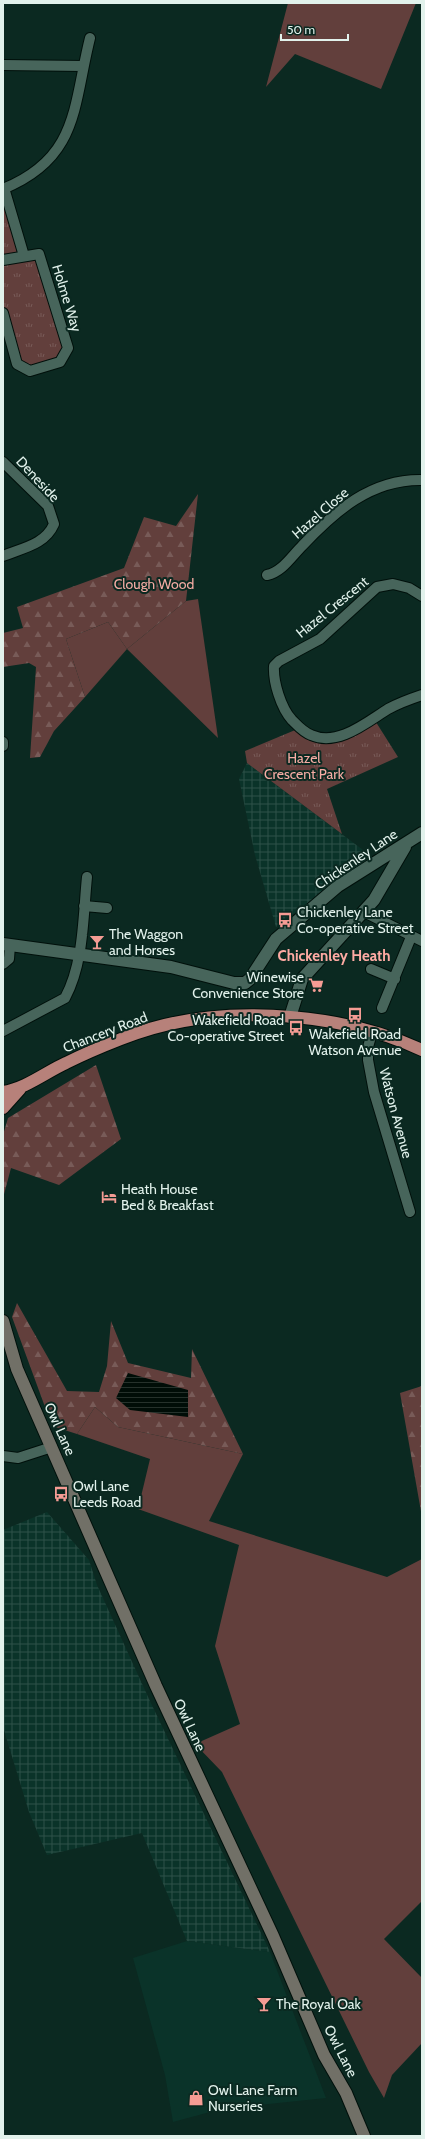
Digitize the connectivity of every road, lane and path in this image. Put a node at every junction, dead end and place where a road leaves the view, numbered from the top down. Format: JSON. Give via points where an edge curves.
{"nodes":[{"id":1,"x":90,"y":38,"type":"dead end"},
{"id":2,"x":3,"y":65,"type":"edge"},
{"id":3,"x":83,"y":66,"type":"junction"},
{"id":4,"x":3,"y":188,"type":"edge"},
{"id":5,"x":24,"y":256,"type":"junction"},
{"id":6,"x":3,"y":260,"type":"edge"},
{"id":7,"x":3,"y":313,"type":"edge"},
{"id":8,"x":3,"y":462,"type":"edge"},
{"id":9,"x":422,"y":480,"type":"edge"},
{"id":10,"x":3,"y":556,"type":"edge"},
{"id":11,"x":267,"y":575,"type":"dead end"},
{"id":12,"x":422,"y":596,"type":"edge"},
{"id":13,"x":422,"y":695,"type":"edge"},
{"id":14,"x":3,"y":742,"type":"edge"},
{"id":15,"x":3,"y":746,"type":"edge"},
{"id":16,"x":422,"y":832,"type":"edge"},
{"id":17,"x":409,"y":841,"type":"junction"},
{"id":18,"x":376,"y":864,"type":"junction"},
{"id":19,"x":87,"y":877,"type":"dead end"},
{"id":20,"x":386,"y":878,"type":"junction"},
{"id":21,"x":84,"y":906,"type":"junction"},
{"id":22,"x":108,"y":908,"type":"dead end"},
{"id":23,"x":364,"y":912,"type":"junction"},
{"id":24,"x":411,"y":936,"type":"junction"},
{"id":25,"x":422,"y":941,"type":"edge"},
{"id":26,"x":6,"y":944,"type":"edge"},
{"id":27,"x":79,"y":955,"type":"junction"},
{"id":28,"x":3,"y":964,"type":"edge"},
{"id":29,"x":371,"y":969,"type":"dead end"},
{"id":30,"x":395,"y":979,"type":"junction"},
{"id":31,"x":382,"y":1008,"type":"dead end"},
{"id":32,"x":290,"y":1017,"type":"junction"},
{"id":33,"x":3,"y":1031,"type":"edge"},
{"id":34,"x":372,"y":1032,"type":"junction"},
{"id":35,"x":419,"y":1048,"type":"edge"},
{"id":36,"x":22,"y":1086,"type":"junction"},
{"id":37,"x":3,"y":1092,"type":"edge"},
{"id":38,"x":3,"y":1108,"type":"edge"},
{"id":39,"x":410,"y":1212,"type":"dead end"},
{"id":40,"x":3,"y":1321,"type":"edge"},
{"id":41,"x":52,"y":1448,"type":"junction"},
{"id":42,"x":3,"y":1456,"type":"edge"},
{"id":43,"x":364,"y":2136,"type":"edge"}],
"edges":[{"from":1,"to":3,"type":"street"},
{"from":2,"to":3,"type":"street"},
{"from":3,"to":4,"type":"street","via":[[73,118],[62,145],[30,175]]},
{"from":4,"to":5,"type":"street"},
{"from":5,"to":6,"type":"street","name":"Holme Way"},
{"from":5,"to":7,"type":"street","name":"Holme Way","via":[[39,254],[68,348],[60,362],[30,371],[17,364]]},
{"from":8,"to":10,"type":"street","name":"Deneside","via":[[48,506],[54,524],[51,533],[43,540]]},
{"from":9,"to":11,"type":"street","name":"Hazel Close","via":[[390,484],[366,492],[340,509],[280,570]]},
{"from":12,"to":13,"type":"street","name":"Hazel Crescent","via":[[409,588],[393,584],[377,587],[320,639],[274,666],[274,675],[286,714],[306,733],[318,738],[351,732],[406,700]]},
{"from":14,"to":15,"type":"street"},
{"from":16,"to":17,"type":"street","name":"Chickenley Lane"},
{"from":17,"to":18,"type":"street","name":"Chickenley Lane"},
{"from":17,"to":20,"type":"street"},
{"from":18,"to":20,"type":"street"},
{"from":18,"to":27,"type":"street","name":"Chickenley Lane","via":[[338,886],[286,929],[276,939],[255,974],[244,983],[234,983],[171,968]]},
{"from":19,"to":21,"type":"street"},
{"from":20,"to":23,"type":"street","via":[[381,890]]},
{"from":21,"to":22,"type":"street"},
{"from":21,"to":27,"type":"street"},
{"from":23,"to":24,"type":"street"},
{"from":23,"to":32,"type":"street","via":[[302,980]]},
{"from":24,"to":25,"type":"street"},
{"from":24,"to":30,"type":"street"},
{"from":26,"to":27,"type":"street"},
{"from":26,"to":28,"type":"street","via":[[9,959]]},
{"from":27,"to":33,"type":"street","via":[[70,990],[65,998]]},
{"from":29,"to":30,"type":"street"},
{"from":30,"to":31,"type":"street"},
{"from":32,"to":34,"type":"highway","name":"Chancery Road","via":[[329,1022]]},
{"from":32,"to":36,"type":"highway","name":"Chancery Road","via":[[231,1016],[177,1021],[122,1038]]},
{"from":34,"to":35,"type":"highway","name":"Chancery Road"},
{"from":34,"to":39,"type":"street","name":"Watson Avenue","via":[[368,1060],[374,1092],[412,1199]]},
{"from":36,"to":37,"type":"highway","name":"Chancery Road"},
{"from":36,"to":38,"type":"highway","name":"Chancery Road"},
{"from":40,"to":41,"type":"main road","name":"Owl Lane","via":[[17,1369]]},
{"from":41,"to":42,"type":"street","via":[[18,1458]]},
{"from":41,"to":43,"type":"main road","name":"Owl Lane","via":[[156,1686],[273,1936],[324,2055],[346,2093]]}]}
